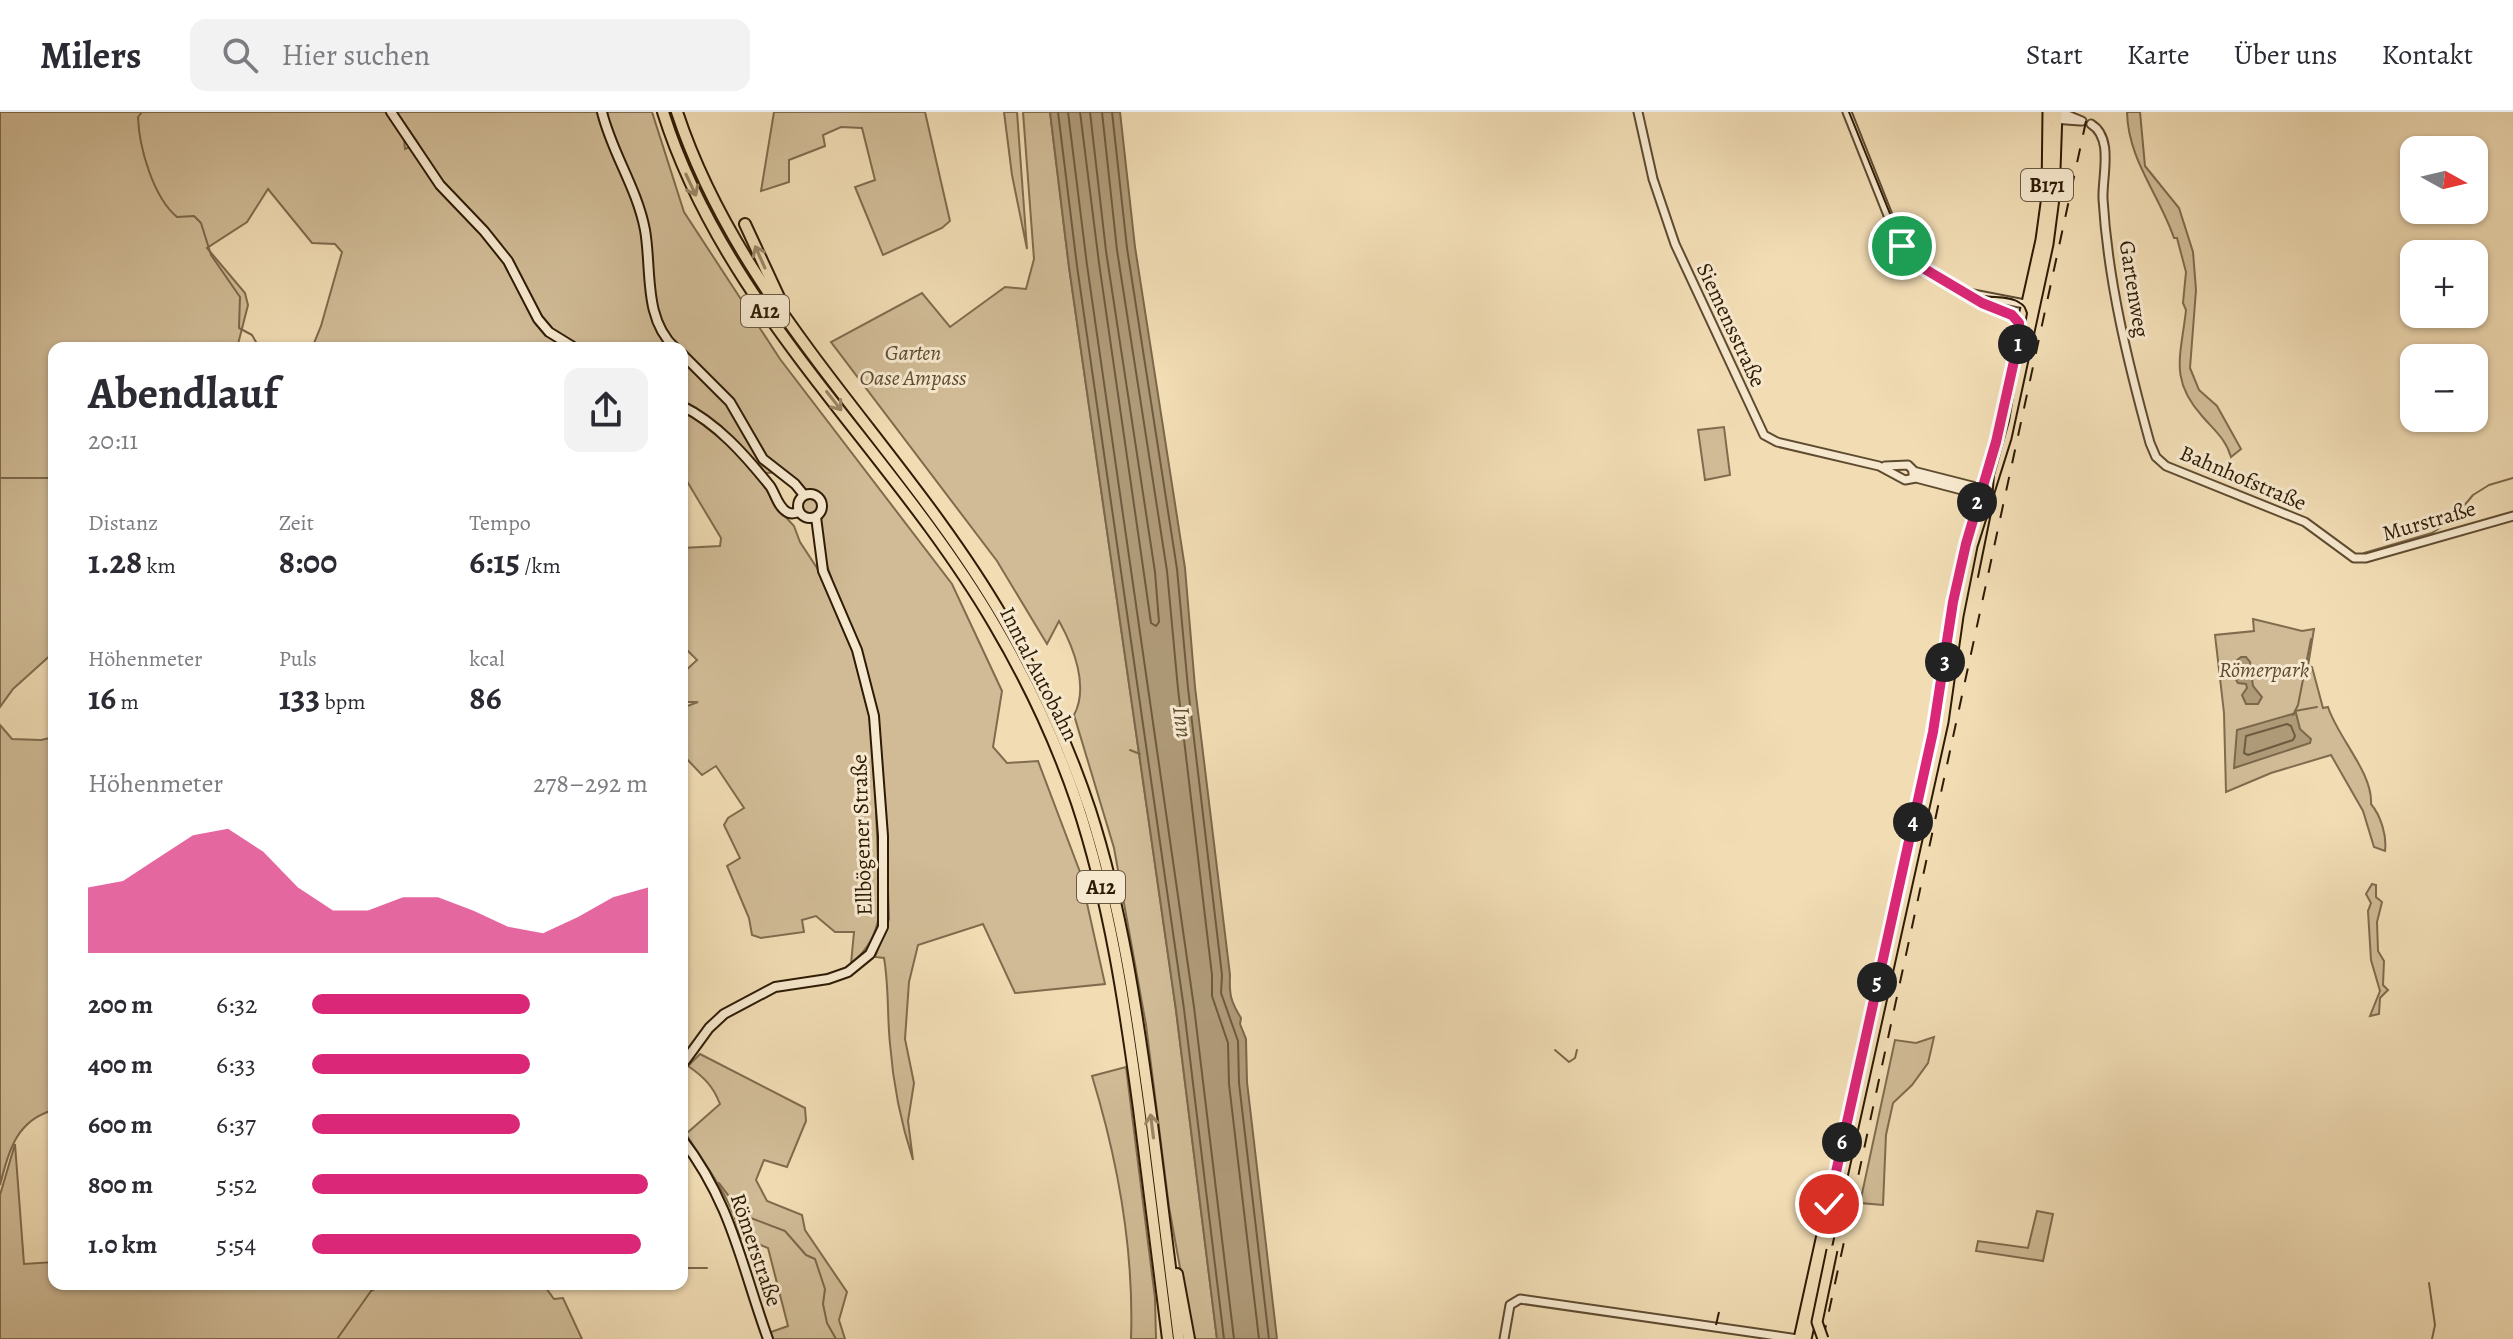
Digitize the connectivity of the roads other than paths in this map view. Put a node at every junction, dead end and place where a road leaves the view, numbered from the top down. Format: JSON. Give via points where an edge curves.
{"nodes":[{"id":1,"x":391,"y":112,"type":"edge"},
{"id":2,"x":602,"y":112,"type":"edge"},
{"id":3,"x":663,"y":112,"type":"edge"},
{"id":4,"x":677,"y":112,"type":"edge"},
{"id":5,"x":1638,"y":112,"type":"edge"},
{"id":6,"x":1847,"y":112,"type":"edge"},
{"id":7,"x":2053,"y":115,"type":"edge"},
{"id":8,"x":2091,"y":124,"type":"dead end"},
{"id":9,"x":745,"y":224,"type":"dead end"},
{"id":10,"x":1966,"y":293,"type":"junction"},
{"id":11,"x":1989,"y":305,"type":"junction"},
{"id":12,"x":2029,"y":308,"type":"junction"},
{"id":13,"x":796,"y":333,"type":"junction"},
{"id":14,"x":2020,"y":334,"type":"junction"},
{"id":15,"x":565,"y":342,"type":"edge"},
{"id":16,"x":671,"y":342,"type":"edge"},
{"id":17,"x":688,"y":360,"type":"edge"},
{"id":18,"x":688,"y":409,"type":"edge"},
{"id":19,"x":2158,"y":459,"type":"joint"},
{"id":20,"x":1900,"y":471,"type":"junction"},
{"id":21,"x":1913,"y":474,"type":"junction"},
{"id":22,"x":1984,"y":491,"type":"junction"},
{"id":23,"x":804,"y":495,"type":"junction"},
{"id":24,"x":799,"y":512,"type":"junction"},
{"id":25,"x":2513,"y":516,"type":"edge"},
{"id":26,"x":816,"y":517,"type":"junction"},
{"id":27,"x":2354,"y":558,"type":"joint"},
{"id":28,"x":1032,"y":683,"type":"junction"},
{"id":29,"x":1041,"y":701,"type":"junction"},
{"id":30,"x":688,"y":1057,"type":"edge"},
{"id":31,"x":688,"y":1148,"type":"edge"},
{"id":32,"x":1840,"y":1188,"type":"junction"},
{"id":33,"x":1165,"y":1232,"type":"junction"},
{"id":34,"x":1165,"y":1313,"type":"junction"},
{"id":35,"x":767,"y":1337,"type":"edge"},
{"id":36,"x":1162,"y":1339,"type":"edge"},
{"id":37,"x":1168,"y":1339,"type":"edge"},
{"id":38,"x":1179,"y":1339,"type":"edge"},
{"id":39,"x":1189,"y":1339,"type":"edge"},
{"id":40,"x":1504,"y":1339,"type":"edge"},
{"id":41,"x":1798,"y":1339,"type":"edge"},
{"id":42,"x":1806,"y":1339,"type":"edge"},
{"id":43,"x":1823,"y":1339,"type":"edge"}],
"edges":[{"from":1,"to":15,"type":"main road","via":[[440,185],[508,261],[538,319]]},
{"from":2,"to":16,"type":"main road","via":[[642,220],[655,320]]},
{"from":3,"to":28,"type":"highway","name":"Inntal Autobahn","number":"A12","one_way":true,"via":[[721,245],[785,339],[934,533]]},
{"from":4,"to":13,"type":"highway","name":"Inntal Autobahn","number":"A12","via":[[724,223]]},
{"from":5,"to":20,"type":"street","name":"Siemensstraße","via":[[1672,236],[1764,435]]},
{"from":6,"to":10,"type":"street","via":[[1902,246],[1923,268]]},
{"from":7,"to":12,"type":"main road","number":"B171","via":[[2053,213]]},
{"from":8,"to":19,"type":"street","name":"Gartenweg","via":[[2104,141],[2104,213],[2122,337]]},
{"from":13,"to":9,"type":"highway","one_way":true},
{"from":10,"to":11,"type":"street"},
{"from":10,"to":12,"type":"street"},
{"from":11,"to":12,"type":"street"},
{"from":11,"to":14,"type":"street","via":[[2015,317]]},
{"from":12,"to":14,"type":"main road","number":"B171"},
{"from":12,"to":22,"type":"main road","number":"B171","via":[[2009,426]]},
{"from":13,"to":28,"type":"highway","name":"Inntal Autobahn","number":"A12","via":[[957,546],[1003,619]]},
{"from":14,"to":22,"type":"main road","number":"B171"},
{"from":17,"to":23,"type":"main road","via":[[730,402],[763,459]]},
{"from":18,"to":24,"type":"main road","via":[[720,430],[785,511]]},
{"from":19,"to":27,"type":"street","name":"Bahnhofstraße","via":[[2305,522]]},
{"from":20,"to":21,"type":"street","via":[[1905,480]]},
{"from":20,"to":21,"type":"street","via":[[1908,465]]},
{"from":21,"to":22,"type":"street"},
{"from":22,"to":32,"type":"main road","number":"B171","via":[[1943,722]]},
{"from":22,"to":41,"type":"main road","number":"B171","via":[[1961,564],[1933,732]]},
{"from":23,"to":24,"type":"main road"},
{"from":23,"to":26,"type":"main road","via":[[821,501]]},
{"from":24,"to":26,"type":"main road"},
{"from":25,"to":27,"type":"street","name":"Murstraße"},
{"from":26,"to":30,"type":"main road","name":"Ellbögener Straße","via":[[823,571],[857,650],[874,716],[883,927],[873,951],[855,967],[833,978],[763,992],[719,1018]]},
{"from":28,"to":29,"type":"highway","name":"Inntal Autobahn","number":"A12"},
{"from":33,"to":29,"type":"highway","name":"Inntal Autobahn","number":"A12","one_way":true,"via":[[1143,1055],[1112,886],[1079,777]]},
{"from":29,"to":34,"type":"highway","name":"Inntal Autobahn","number":"A12","via":[[1109,920]]},
{"from":31,"to":35,"type":"main road","name":"Römerstraße","via":[[726,1212]]},
{"from":32,"to":42,"type":"main road","number":"B171"},
{"from":32,"to":43,"type":"main road","bridge":true,"via":[[1817,1322]]},
{"from":33,"to":38,"type":"highway","name":"Inntal Autobahn","number":"A12"},
{"from":33,"to":39,"type":"highway"},
{"from":34,"to":36,"type":"highway"},
{"from":34,"to":37,"type":"highway","name":"Inntal Autobahn","number":"A12"},
{"from":40,"to":41,"type":"street","via":[[1510,1305],[1514,1300],[1534,1300]]}]}
